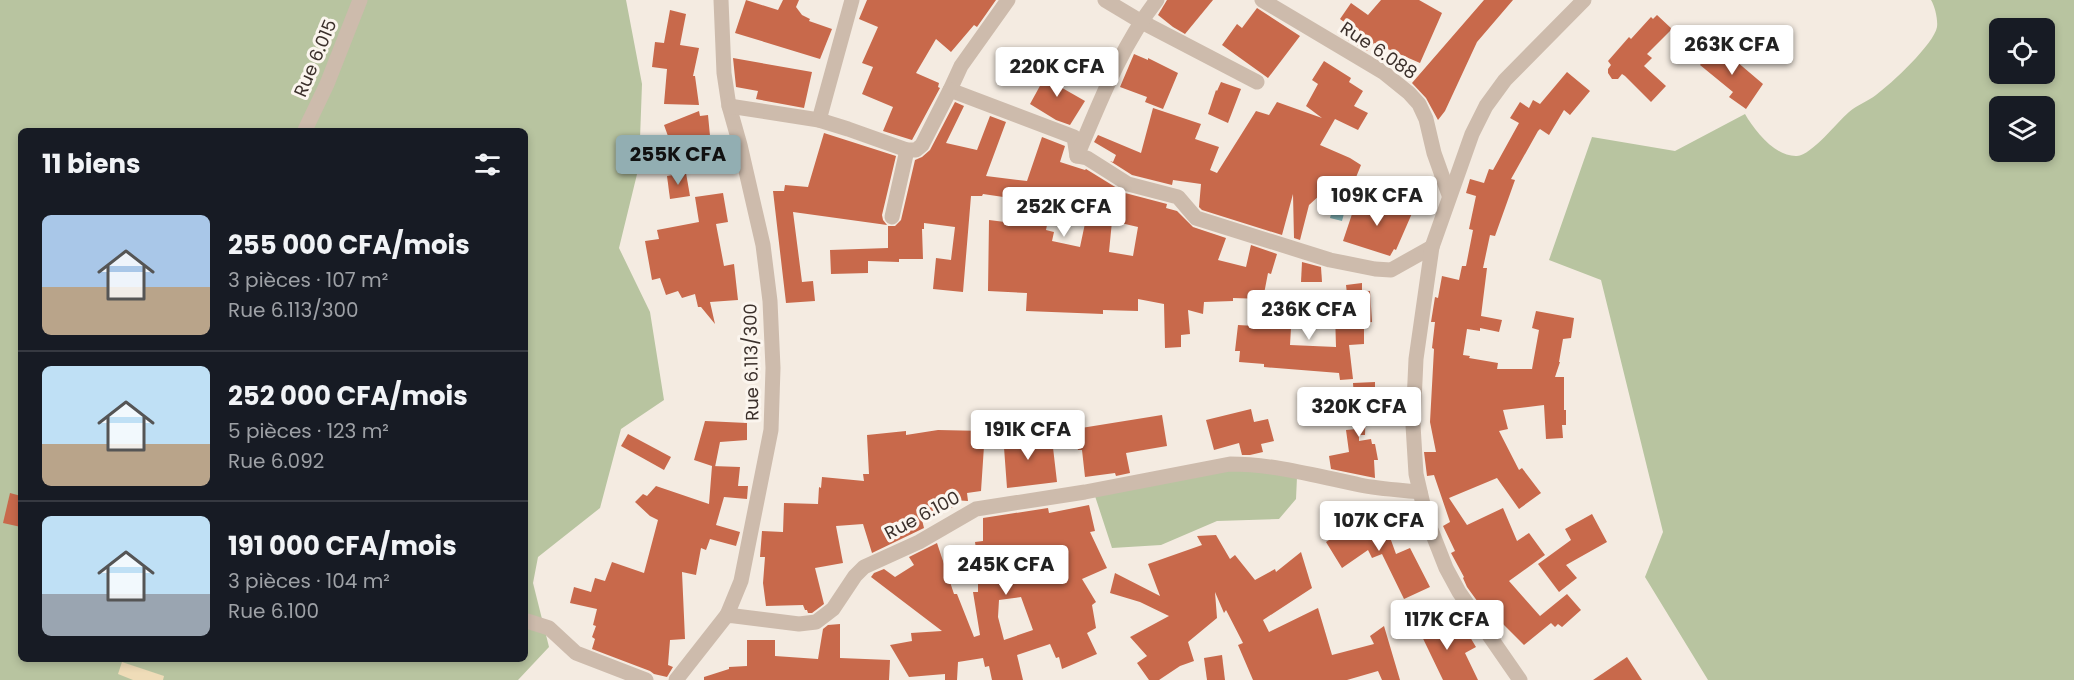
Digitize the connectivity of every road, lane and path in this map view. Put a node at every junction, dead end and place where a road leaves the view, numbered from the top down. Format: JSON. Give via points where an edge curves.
{"nodes":[{"id":1,"x":360,"y":0,"type":"edge"},
{"id":2,"x":721,"y":0,"type":"edge"},
{"id":3,"x":852,"y":0,"type":"edge"},
{"id":4,"x":1008,"y":0,"type":"edge"},
{"id":5,"x":1104,"y":0,"type":"edge"},
{"id":6,"x":1157,"y":0,"type":"edge"},
{"id":7,"x":1262,"y":0,"type":"edge"},
{"id":8,"x":1584,"y":0,"type":"edge"},
{"id":9,"x":1140,"y":21,"type":"junction"},
{"id":10,"x":1257,"y":82,"type":"dead end"},
{"id":11,"x":950,"y":90,"type":"junction"},
{"id":12,"x":729,"y":106,"type":"junction"},
{"id":13,"x":819,"y":120,"type":"junction"},
{"id":14,"x":306,"y":128,"type":"edge"},
{"id":15,"x":907,"y":150,"type":"junction"},
{"id":16,"x":1077,"y":156,"type":"junction"},
{"id":17,"x":1449,"y":195,"type":"junction"},
{"id":18,"x":892,"y":217,"type":"dead end"},
{"id":19,"x":1432,"y":247,"type":"junction"},
{"id":20,"x":1420,"y":492,"type":"junction"},
{"id":21,"x":727,"y":615,"type":"junction"},
{"id":22,"x":528,"y":621,"type":"edge"},
{"id":23,"x":646,"y":680,"type":"edge"},
{"id":24,"x":676,"y":680,"type":"edge"},
{"id":25,"x":1520,"y":680,"type":"edge"}],
"edges":[{"from":1,"to":14,"type":"street","name":"Rue 6.015"},
{"from":2,"to":12,"type":"street","name":"Rue 6.113/300"},
{"from":3,"to":13,"type":"street"},
{"from":4,"to":11,"type":"street","via":[[961,66]]},
{"from":5,"to":9,"type":"street"},
{"from":6,"to":9,"type":"street"},
{"from":7,"to":17,"type":"street","name":"Rue 6.088","via":[[1383,72],[1409,93],[1426,119]]},
{"from":8,"to":17,"type":"street","via":[[1504,80],[1472,134]]},
{"from":9,"to":10,"type":"street"},
{"from":9,"to":16,"type":"street"},
{"from":11,"to":15,"type":"street","via":[[922,145]]},
{"from":11,"to":16,"type":"street","via":[[1074,137]]},
{"from":12,"to":13,"type":"street"},
{"from":12,"to":21,"type":"street","name":"Rue 6.113/300","via":[[763,245],[773,368],[771,430],[741,580]]},
{"from":13,"to":15,"type":"street"},
{"from":15,"to":18,"type":"street"},
{"from":16,"to":19,"type":"street","via":[[1087,158],[1128,184],[1178,197],[1196,218],[1330,260],[1391,270]]},
{"from":17,"to":19,"type":"street"},
{"from":19,"to":20,"type":"street","via":[[1416,359],[1413,425]]},
{"from":20,"to":21,"type":"street","name":"Rue 6.100","via":[[1230,464],[976,509],[919,542],[864,567],[833,609],[816,621],[799,624]]},
{"from":20,"to":25,"type":"street","via":[[1446,568]]},
{"from":21,"to":24,"type":"street"},
{"from":22,"to":23,"type":"street","via":[[549,628],[576,653]]}]}
